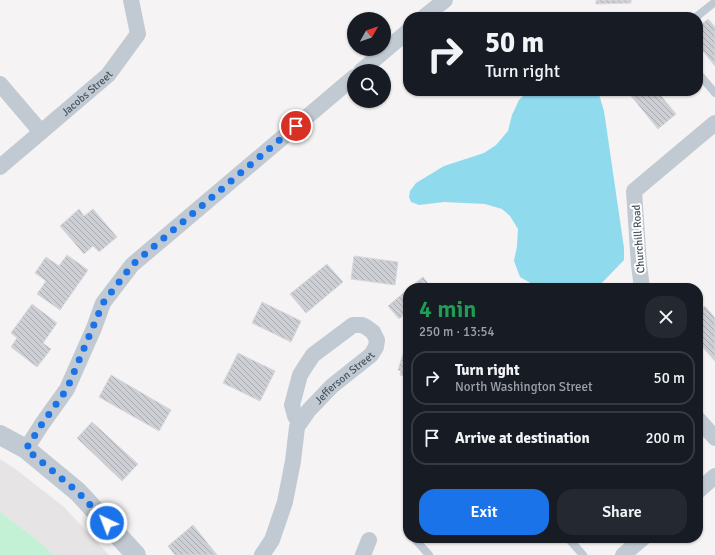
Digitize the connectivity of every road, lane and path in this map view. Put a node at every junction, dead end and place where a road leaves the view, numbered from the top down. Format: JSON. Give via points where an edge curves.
{"nodes":[{"id":1,"x":131,"y":0,"type":"edge"},
{"id":2,"x":444,"y":0,"type":"edge"},
{"id":3,"x":715,"y":2,"type":"edge"},
{"id":4,"x":430,"y":12,"type":"edge"},
{"id":5,"x":702,"y":12,"type":"edge"},
{"id":6,"x":403,"y":35,"type":"edge"},
{"id":7,"x":369,"y":64,"type":"edge"},
{"id":8,"x":703,"y":79,"type":"edge"},
{"id":9,"x":347,"y":83,"type":"edge"},
{"id":10,"x":0,"y":84,"type":"edge"},
{"id":11,"x":715,"y":93,"type":"edge"},
{"id":12,"x":715,"y":123,"type":"edge"},
{"id":13,"x":41,"y":132,"type":"junction"},
{"id":14,"x":0,"y":167,"type":"edge"},
{"id":15,"x":641,"y":283,"type":"edge"},
{"id":16,"x":300,"y":423,"type":"junction"},
{"id":17,"x":703,"y":425,"type":"edge"},
{"id":18,"x":0,"y":435,"type":"edge"},
{"id":19,"x":715,"y":438,"type":"edge"},
{"id":20,"x":26,"y":449,"type":"junction"},
{"id":21,"x":715,"y":476,"type":"edge"},
{"id":22,"x":703,"y":487,"type":"edge"},
{"id":23,"x":369,"y":540,"type":"dead end"},
{"id":24,"x":418,"y":543,"type":"edge"},
{"id":25,"x":572,"y":543,"type":"edge"},
{"id":26,"x":637,"y":543,"type":"edge"},
{"id":27,"x":136,"y":555,"type":"edge"},
{"id":28,"x":262,"y":555,"type":"edge"},
{"id":29,"x":363,"y":555,"type":"edge"},
{"id":30,"x":429,"y":555,"type":"edge"},
{"id":31,"x":583,"y":555,"type":"edge"},
{"id":32,"x":623,"y":555,"type":"edge"}],
"edges":[{"from":1,"to":13,"type":"street","name":"Jacobs Street","via":[[138,34],[108,75]]},
{"from":2,"to":4,"type":"street"},
{"from":3,"to":5,"type":"lane"},
{"from":6,"to":7,"type":"street"},
{"from":8,"to":11,"type":"lane"},
{"from":9,"to":20,"type":"street","via":[[132,265],[103,303],[67,389]]},
{"from":10,"to":13,"type":"street"},
{"from":12,"to":15,"type":"street","name":"Churchill Road","via":[[634,191]]},
{"from":13,"to":14,"type":"street","name":"Jacobs Street"},
{"from":16,"to":16,"type":"street","name":"Jefferson Street","via":[[332,386],[371,355],[376,348],[377,340],[373,332],[362,325],[353,326],[313,355],[300,375],[292,405]]},
{"from":16,"to":28,"type":"street","name":"Jefferson Street","via":[[297,427],[285,502],[272,540]]},
{"from":17,"to":19,"type":"street"},
{"from":18,"to":20,"type":"street"},
{"from":20,"to":27,"type":"street","via":[[78,492]]},
{"from":21,"to":22,"type":"street"},
{"from":23,"to":29,"type":"street"},
{"from":24,"to":30,"type":"lane"},
{"from":25,"to":31,"type":"lane"},
{"from":26,"to":32,"type":"street"}]}
